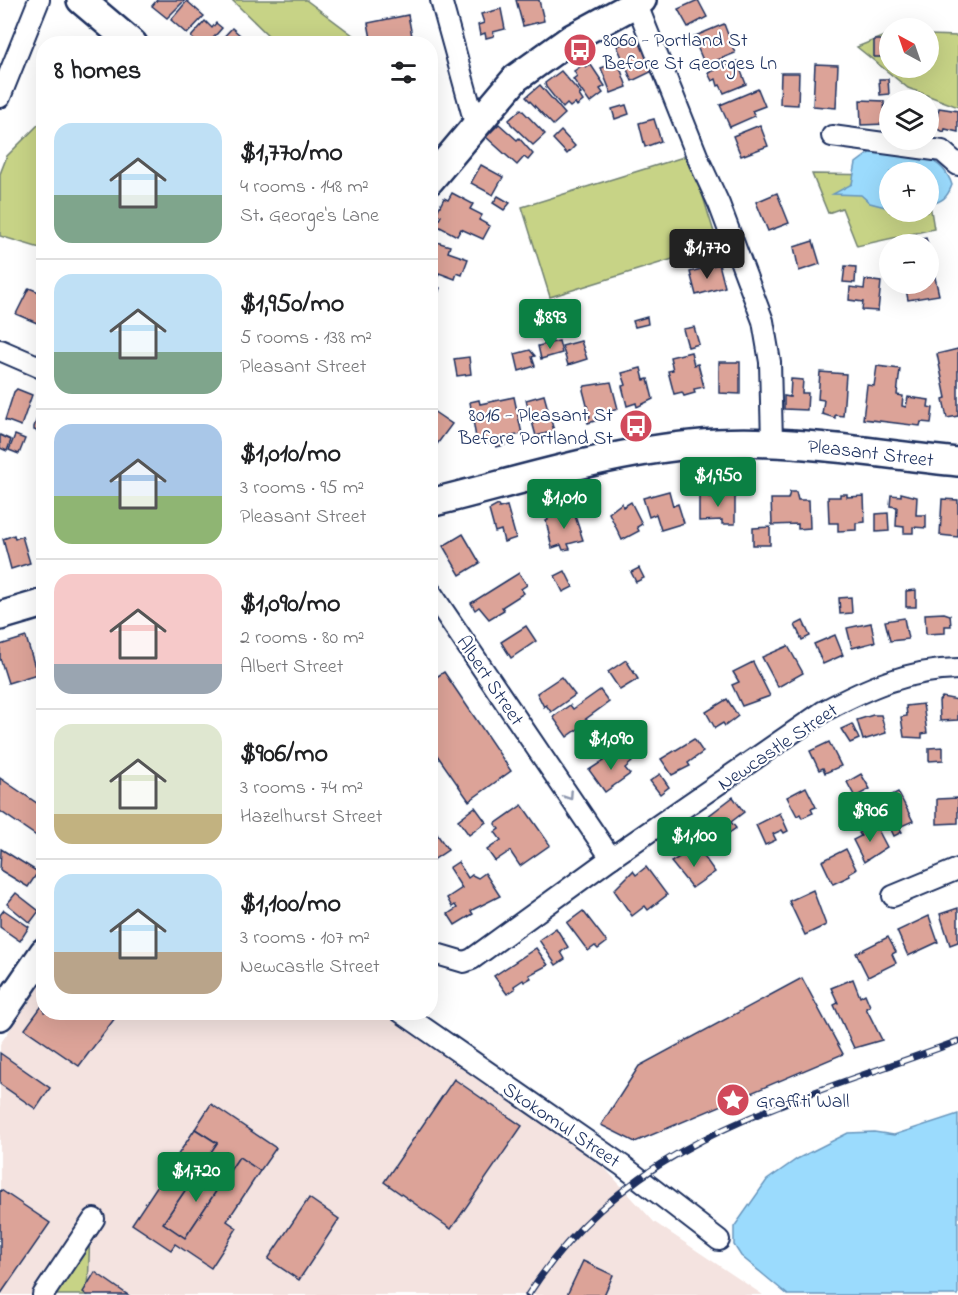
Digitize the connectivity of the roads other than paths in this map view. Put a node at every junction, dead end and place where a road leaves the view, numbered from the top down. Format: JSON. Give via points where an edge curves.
{"nodes":[{"id":1,"x":39,"y":0,"type":"edge"},
{"id":2,"x":81,"y":0,"type":"edge"},
{"id":3,"x":441,"y":0,"type":"edge"},
{"id":4,"x":638,"y":1,"type":"edge"},
{"id":5,"x":124,"y":36,"type":"edge"},
{"id":6,"x":0,"y":97,"type":"edge"},
{"id":7,"x":476,"y":127,"type":"junction"},
{"id":8,"x":832,"y":136,"type":"dead end"},
{"id":9,"x":958,"y":165,"type":"edge"},
{"id":10,"x":438,"y":171,"type":"edge"},
{"id":11,"x":0,"y":350,"type":"edge"},
{"id":12,"x":36,"y":366,"type":"edge"},
{"id":13,"x":772,"y":442,"type":"junction"},
{"id":14,"x":958,"y":462,"type":"edge"},
{"id":15,"x":438,"y":501,"type":"edge"},
{"id":16,"x":438,"y":603,"type":"edge"},
{"id":17,"x":36,"y":605,"type":"edge"},
{"id":18,"x":0,"y":616,"type":"edge"},
{"id":19,"x":958,"y":669,"type":"edge"},
{"id":20,"x":611,"y":858,"type":"junction"},
{"id":21,"x":958,"y":869,"type":"edge"},
{"id":22,"x":893,"y":896,"type":"dead end"},
{"id":23,"x":438,"y":954,"type":"edge"},
{"id":24,"x":36,"y":964,"type":"edge"},
{"id":25,"x":0,"y":1016,"type":"edge"},
{"id":26,"x":413,"y":1020,"type":"edge"},
{"id":27,"x":94,"y":1219,"type":"dead end"},
{"id":28,"x":719,"y":1240,"type":"dead end"},
{"id":29,"x":43,"y":1295,"type":"edge"}],
"edges":[{"from":1,"to":6,"type":"street"},
{"from":2,"to":5,"type":"main road"},
{"from":3,"to":7,"type":"street"},
{"from":4,"to":7,"type":"main road","via":[[572,38],[516,78]]},
{"from":4,"to":13,"type":"street","via":[[763,321],[770,362]]},
{"from":7,"to":10,"type":"main road"},
{"from":8,"to":9,"type":"street","via":[[942,151]]},
{"from":11,"to":12,"type":"street"},
{"from":13,"to":14,"type":"main road","name":"Pleasant Street"},
{"from":13,"to":15,"type":"main road","name":"Pleasant Street","via":[[678,446],[630,453]]},
{"from":16,"to":20,"type":"street","name":"Albert Street","one_way":true},
{"from":17,"to":18,"type":"main road"},
{"from":19,"to":20,"type":"street","name":"Newcastle Street","via":[[890,679],[824,711]]},
{"from":20,"to":23,"type":"street","name":"Newcastle Street","via":[[464,962]]},
{"from":21,"to":22,"type":"street"},
{"from":24,"to":25,"type":"main road"},
{"from":26,"to":28,"type":"street","name":"Skokomul Street","via":[[614,1159]]},
{"from":27,"to":29,"type":"street"}]}
